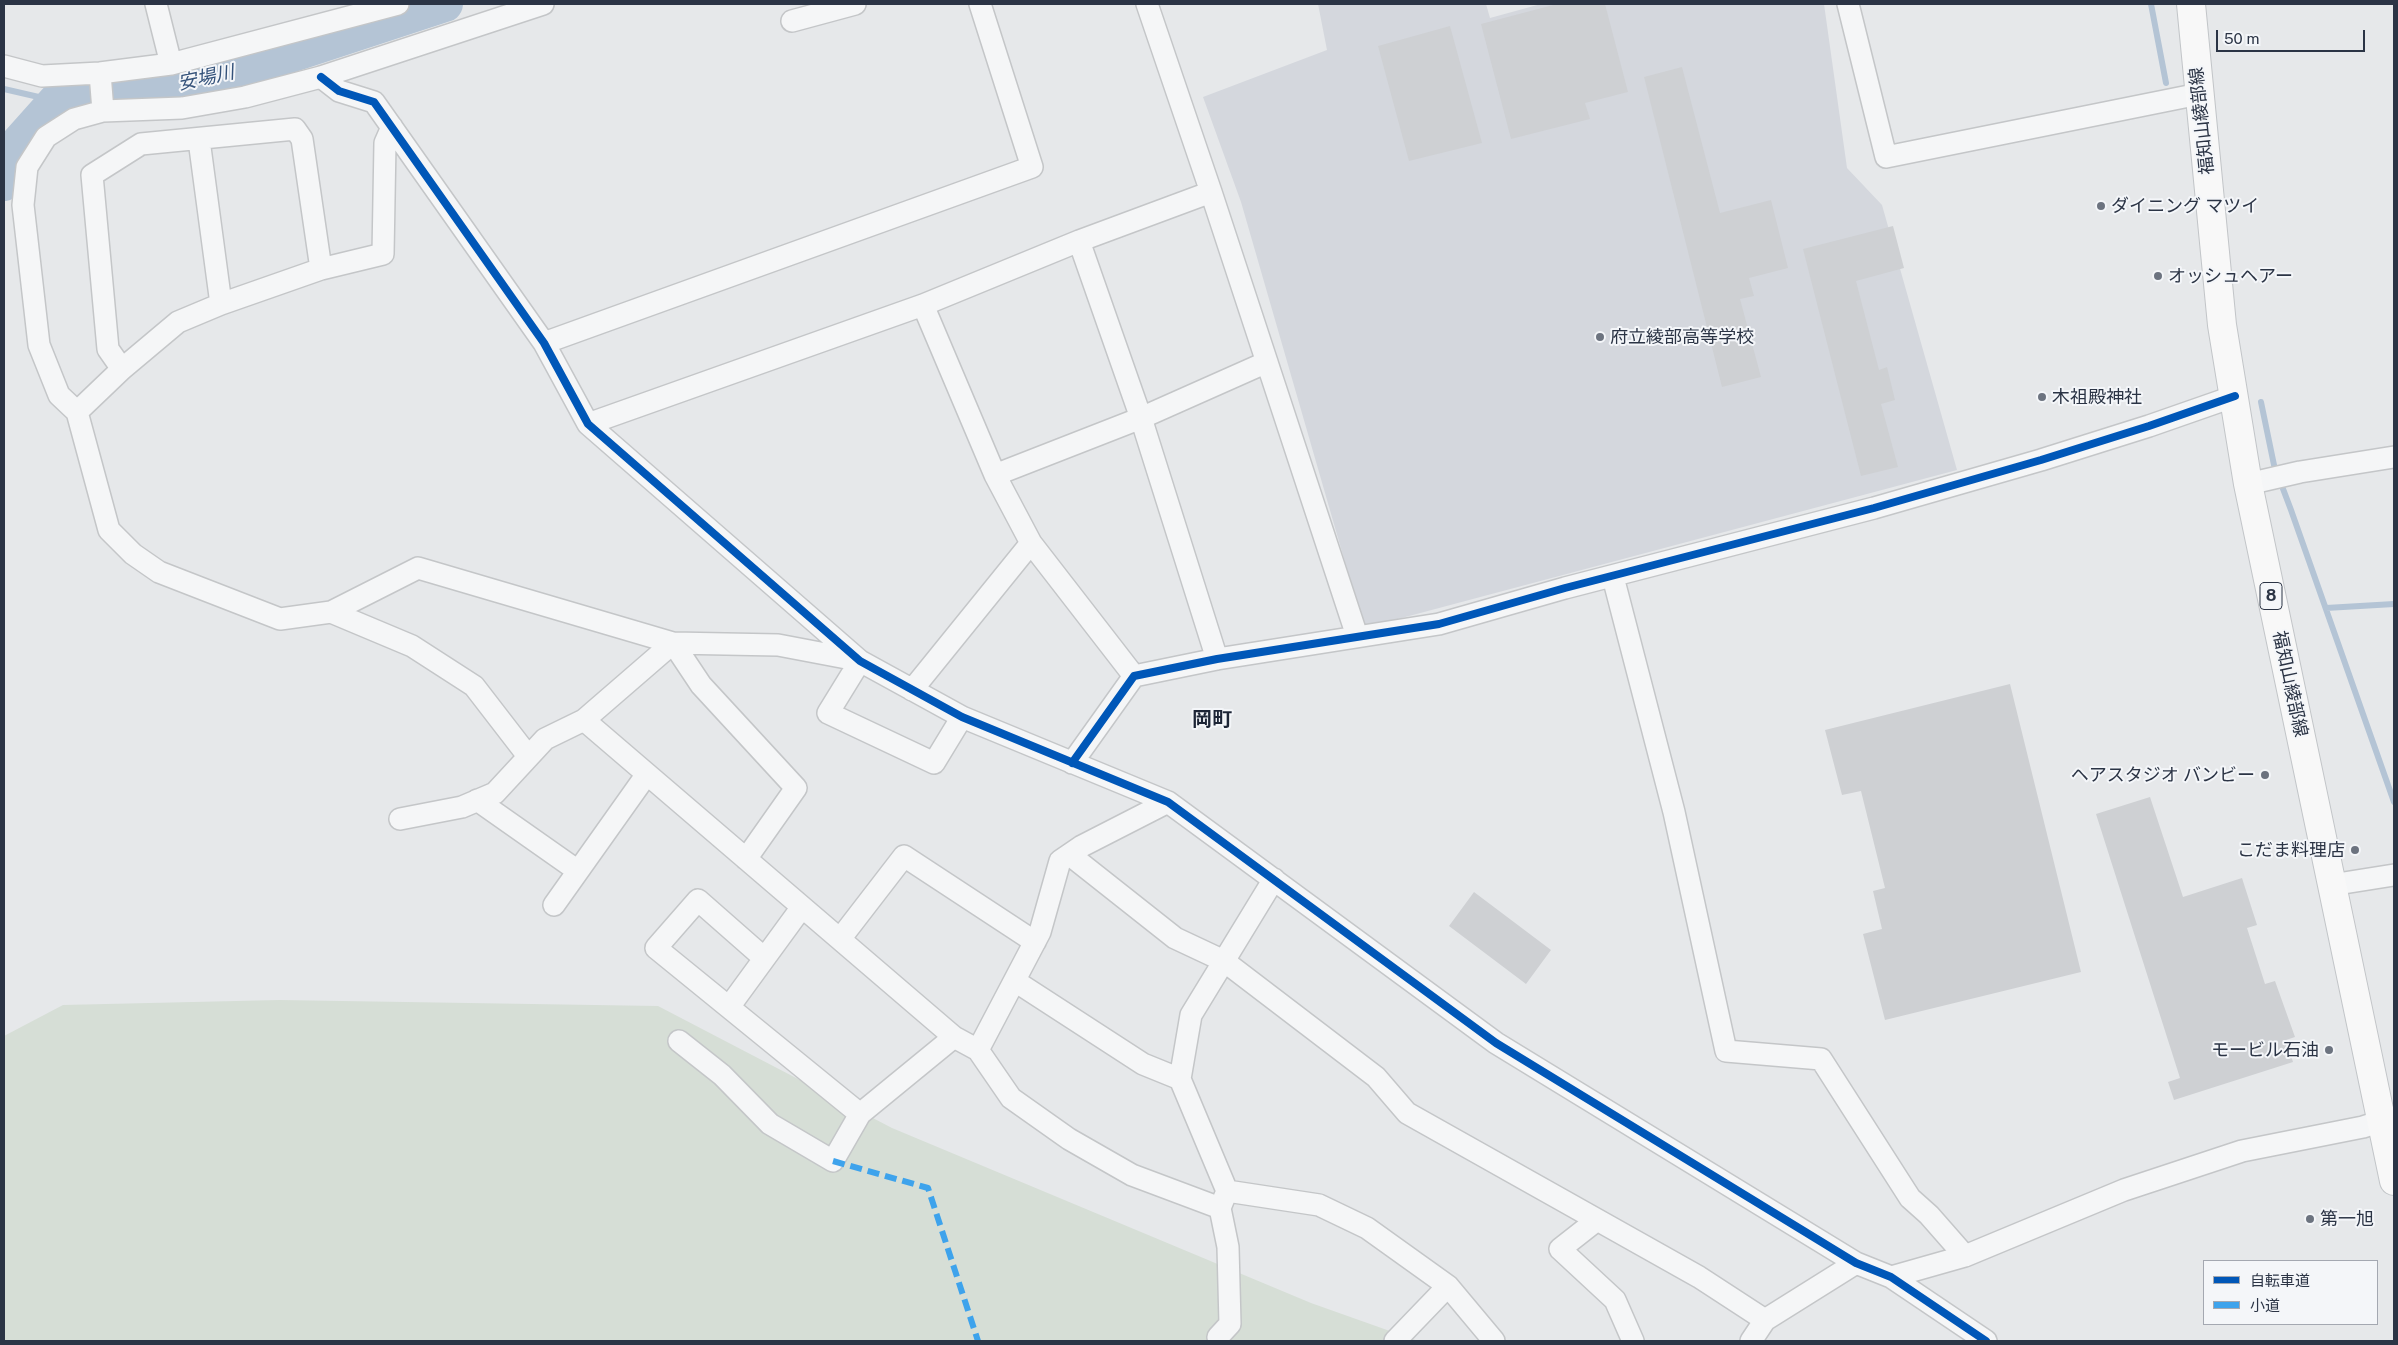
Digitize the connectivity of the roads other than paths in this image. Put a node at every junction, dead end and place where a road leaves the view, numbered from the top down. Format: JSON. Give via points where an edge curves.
{"nodes":[{"id":1,"x":156,"y":4,"type":"edge"},
{"id":2,"x":398,"y":4,"type":"edge"},
{"id":3,"x":543,"y":4,"type":"edge"},
{"id":4,"x":856,"y":4,"type":"edge"},
{"id":5,"x":980,"y":4,"type":"edge"},
{"id":6,"x":1146,"y":4,"type":"edge"},
{"id":7,"x":1848,"y":4,"type":"edge"},
{"id":8,"x":2191,"y":4,"type":"edge"},
{"id":9,"x":792,"y":21,"type":"dead end"},
{"id":10,"x":171,"y":64,"type":"junction"},
{"id":11,"x":4,"y":66,"type":"edge"},
{"id":12,"x":100,"y":73,"type":"junction"},
{"id":13,"x":321,"y":77,"type":"junction"},
{"id":14,"x":2199,"y":94,"type":"junction"},
{"id":15,"x":103,"y":111,"type":"junction"},
{"id":16,"x":392,"y":127,"type":"junction"},
{"id":17,"x":199,"y":140,"type":"junction"},
{"id":18,"x":1211,"y":192,"type":"junction"},
{"id":19,"x":1079,"y":241,"type":"junction"},
{"id":20,"x":321,"y":269,"type":"junction"},
{"id":21,"x":221,"y":304,"type":"junction"},
{"id":22,"x":923,"y":305,"type":"junction"},
{"id":23,"x":544,"y":343,"type":"junction"},
{"id":24,"x":1268,"y":362,"type":"junction"},
{"id":25,"x":122,"y":369,"type":"junction"},
{"id":26,"x":2235,"y":396,"type":"junction"},
{"id":27,"x":77,"y":412,"type":"junction"},
{"id":28,"x":1141,"y":418,"type":"junction"},
{"id":29,"x":588,"y":424,"type":"junction"},
{"id":30,"x":2394,"y":457,"type":"edge"},
{"id":31,"x":995,"y":475,"type":"junction"},
{"id":32,"x":2248,"y":484,"type":"junction"},
{"id":33,"x":1030,"y":543,"type":"junction"},
{"id":34,"x":1613,"y":577,"type":"junction"},
{"id":35,"x":331,"y":612,"type":"junction"},
{"id":36,"x":1357,"y":636,"type":"junction"},
{"id":37,"x":673,"y":642,"type":"junction"},
{"id":38,"x":1217,"y":659,"type":"junction"},
{"id":39,"x":860,"y":661,"type":"junction"},
{"id":40,"x":1134,"y":676,"type":"junction"},
{"id":41,"x":912,"y":690,"type":"junction"},
{"id":42,"x":962,"y":717,"type":"junction"},
{"id":43,"x":584,"y":720,"type":"junction"},
{"id":44,"x":528,"y":756,"type":"junction"},
{"id":45,"x":1072,"y":764,"type":"junction"},
{"id":46,"x":647,"y":774,"type":"junction"},
{"id":47,"x":477,"y":800,"type":"junction"},
{"id":48,"x":1168,"y":802,"type":"junction"},
{"id":49,"x":400,"y":819,"type":"dead end"},
{"id":50,"x":1070,"y":855,"type":"junction"},
{"id":51,"x":746,"y":859,"type":"junction"},
{"id":52,"x":578,"y":870,"type":"junction"},
{"id":53,"x":2394,"y":875,"type":"edge"},
{"id":54,"x":1274,"y":879,"type":"junction"},
{"id":55,"x":2331,"y":885,"type":"junction"},
{"id":56,"x":554,"y":905,"type":"dead end"},
{"id":57,"x":802,"y":906,"type":"junction"},
{"id":58,"x":840,"y":939,"type":"junction"},
{"id":59,"x":1035,"y":942,"type":"junction"},
{"id":60,"x":764,"y":958,"type":"junction"},
{"id":61,"x":1224,"y":961,"type":"junction"},
{"id":62,"x":1015,"y":980,"type":"junction"},
{"id":63,"x":729,"y":1007,"type":"junction"},
{"id":64,"x":954,"y":1037,"type":"junction"},
{"id":65,"x":679,"y":1041,"type":"dead end"},
{"id":66,"x":978,"y":1050,"type":"junction"},
{"id":67,"x":1180,"y":1080,"type":"junction"},
{"id":68,"x":860,"y":1114,"type":"junction"},
{"id":69,"x":2388,"y":1118,"type":"edge"},
{"id":70,"x":2394,"y":1181,"type":"edge"},
{"id":71,"x":1224,"y":1199,"type":"junction"},
{"id":72,"x":1597,"y":1220,"type":"junction"},
{"id":73,"x":1965,"y":1256,"type":"junction"},
{"id":74,"x":1856,"y":1263,"type":"junction"},
{"id":75,"x":1891,"y":1278,"type":"junction"},
{"id":76,"x":1448,"y":1286,"type":"junction"},
{"id":77,"x":1764,"y":1320,"type":"junction"},
{"id":78,"x":1219,"y":1341,"type":"edge"},
{"id":79,"x":1395,"y":1341,"type":"edge"},
{"id":80,"x":1494,"y":1341,"type":"edge"},
{"id":81,"x":1633,"y":1341,"type":"edge"},
{"id":82,"x":1751,"y":1341,"type":"edge"},
{"id":83,"x":1986,"y":1341,"type":"edge"}],
"edges":[{"from":1,"to":10,"type":"street"},
{"from":2,"to":10,"type":"street"},
{"from":3,"to":13,"type":"street"},
{"from":4,"to":9,"type":"street"},
{"from":5,"to":23,"type":"street","via":[[1032,167]]},
{"from":6,"to":18,"type":"street"},
{"from":7,"to":14,"type":"street","via":[[1886,157]]},
{"from":8,"to":14,"type":"main road","name":"福知山綾部線","number":"8"},
{"from":10,"to":12,"type":"street"},
{"from":11,"to":12,"type":"street","via":[[42,76]]},
{"from":12,"to":15,"type":"street"},
{"from":13,"to":15,"type":"street","via":[[246,97],[182,108]]},
{"from":13,"to":16,"type":"street","via":[[339,91],[374,102]]},
{"from":14,"to":26,"type":"main road","name":"福知山綾部線","number":"8","via":[[2222,325]]},
{"from":15,"to":27,"type":"street","via":[[74,119],[46,137],[27,167],[23,205],[39,345],[59,395]]},
{"from":16,"to":20,"type":"street","via":[[385,143],[383,254]]},
{"from":16,"to":23,"type":"street"},
{"from":17,"to":20,"type":"street","via":[[294,129],[302,139]]},
{"from":17,"to":21,"type":"street"},
{"from":17,"to":25,"type":"street","via":[[141,144],[92,176],[108,349]]},
{"from":18,"to":19,"type":"street"},
{"from":18,"to":24,"type":"street"},
{"from":19,"to":22,"type":"street"},
{"from":19,"to":28,"type":"street"},
{"from":20,"to":21,"type":"street"},
{"from":21,"to":25,"type":"street","via":[[178,322]]},
{"from":22,"to":29,"type":"street"},
{"from":22,"to":31,"type":"street"},
{"from":23,"to":29,"type":"street"},
{"from":24,"to":28,"type":"street"},
{"from":24,"to":36,"type":"street"},
{"from":25,"to":27,"type":"street"},
{"from":26,"to":32,"type":"main road","name":"福知山綾部線","number":"8"},
{"from":26,"to":34,"type":"street","via":[[2032,463]]},
{"from":27,"to":35,"type":"street","via":[[109,530],[133,554],[160,572],[280,619]]},
{"from":28,"to":31,"type":"street"},
{"from":28,"to":38,"type":"street"},
{"from":29,"to":39,"type":"street"},
{"from":30,"to":32,"type":"street"},
{"from":31,"to":33,"type":"street"},
{"from":32,"to":55,"type":"main road","name":"福知山綾部線","number":"8"},
{"from":33,"to":40,"type":"street"},
{"from":33,"to":41,"type":"street"},
{"from":34,"to":36,"type":"street","via":[[1440,624]]},
{"from":34,"to":73,"type":"street","via":[[1674,812],[1726,1051],[1821,1060],[1910,1198]]},
{"from":35,"to":37,"type":"street","via":[[418,568]]},
{"from":35,"to":44,"type":"street","via":[[412,646],[474,686]]},
{"from":36,"to":38,"type":"street"},
{"from":37,"to":39,"type":"street","via":[[778,645]]},
{"from":37,"to":43,"type":"street"},
{"from":37,"to":51,"type":"street","via":[[702,685],[796,788]]},
{"from":38,"to":40,"type":"street"},
{"from":39,"to":41,"type":"street"},
{"from":39,"to":42,"type":"street","via":[[828,713],[934,763]]},
{"from":40,"to":45,"type":"street"},
{"from":41,"to":42,"type":"street"},
{"from":42,"to":45,"type":"street"},
{"from":43,"to":44,"type":"street","via":[[545,739]]},
{"from":43,"to":46,"type":"street"},
{"from":44,"to":47,"type":"street","via":[[495,793]]},
{"from":45,"to":48,"type":"street"},
{"from":46,"to":51,"type":"street"},
{"from":46,"to":52,"type":"street"},
{"from":47,"to":49,"type":"street","via":[[462,807]]},
{"from":47,"to":52,"type":"street"},
{"from":48,"to":50,"type":"street"},
{"from":48,"to":54,"type":"street"},
{"from":50,"to":59,"type":"street","via":[[1060,861]]},
{"from":50,"to":61,"type":"street","via":[[1175,938]]},
{"from":51,"to":57,"type":"street"},
{"from":52,"to":56,"type":"street"},
{"from":53,"to":55,"type":"street"},
{"from":54,"to":61,"type":"street"},
{"from":54,"to":74,"type":"street","via":[[1496,1043]]},
{"from":55,"to":69,"type":"main road","name":"福知山綾部線","number":"8"},
{"from":57,"to":58,"type":"street"},
{"from":57,"to":60,"type":"street"},
{"from":58,"to":59,"type":"street","via":[[904,856]]},
{"from":58,"to":64,"type":"street"},
{"from":59,"to":62,"type":"street"},
{"from":60,"to":63,"type":"street"},
{"from":60,"to":63,"type":"street","via":[[698,900],[656,948]]},
{"from":61,"to":67,"type":"street","via":[[1192,1015]]},
{"from":61,"to":72,"type":"street","via":[[1376,1078],[1407,1113]]},
{"from":62,"to":66,"type":"street"},
{"from":62,"to":67,"type":"street","via":[[1143,1064]]},
{"from":63,"to":68,"type":"street"},
{"from":64,"to":66,"type":"street"},
{"from":64,"to":68,"type":"street"},
{"from":65,"to":68,"type":"street","via":[[722,1075],[770,1124],[833,1161]]},
{"from":66,"to":71,"type":"street","via":[[1011,1098],[1069,1139],[1132,1175]]},
{"from":67,"to":71,"type":"street"},
{"from":69,"to":70,"type":"main road","name":"福知山綾部線","number":"8"},
{"from":69,"to":73,"type":"street","via":[[2363,1127],[2242,1152],[2124,1190]]},
{"from":71,"to":76,"type":"street","via":[[1319,1205],[1367,1228]]},
{"from":71,"to":78,"type":"street","via":[[1230,1324],[1218,1337]]},
{"from":72,"to":77,"type":"street","via":[[1699,1277]]},
{"from":72,"to":81,"type":"street","via":[[1560,1248],[1615,1300]]},
{"from":73,"to":75,"type":"street"},
{"from":74,"to":75,"type":"street"},
{"from":74,"to":77,"type":"street"},
{"from":75,"to":83,"type":"street"},
{"from":76,"to":79,"type":"street"},
{"from":76,"to":80,"type":"street"},
{"from":77,"to":82,"type":"street"}]}
